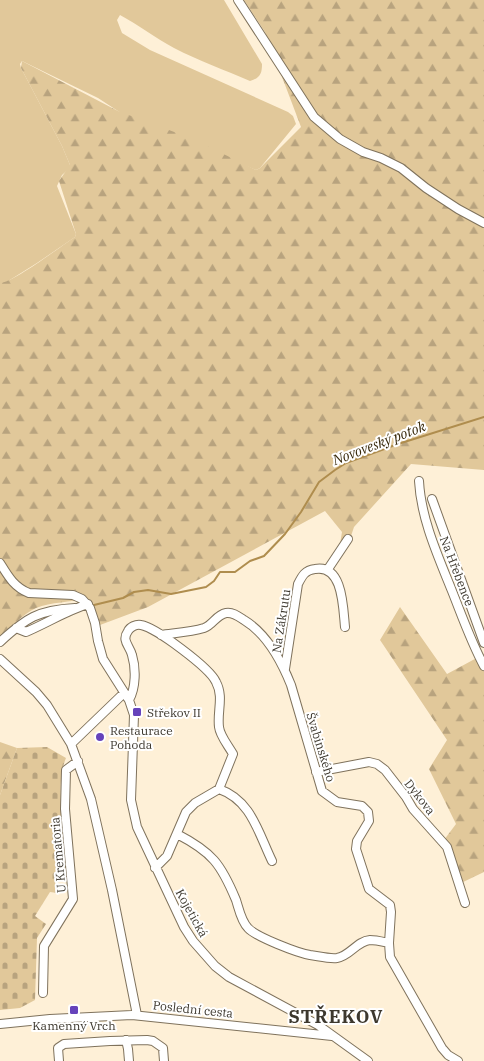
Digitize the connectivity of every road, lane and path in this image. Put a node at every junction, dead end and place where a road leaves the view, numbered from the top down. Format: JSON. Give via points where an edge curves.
{"nodes":[{"id":1,"x":238,"y":0,"type":"edge"},
{"id":2,"x":484,"y":223,"type":"edge"},
{"id":3,"x":419,"y":481,"type":"dead end"},
{"id":4,"x":432,"y":498,"type":"dead end"},
{"id":5,"x":348,"y":538,"type":"dead end"},
{"id":6,"x":0,"y":563,"type":"edge"},
{"id":7,"x":328,"y":569,"type":"junction"},
{"id":8,"x":88,"y":604,"type":"junction"},
{"id":9,"x":75,"y":608,"type":"junction"},
{"id":10,"x":344,"y":627,"type":"dead end"},
{"id":11,"x":16,"y":628,"type":"junction"},
{"id":12,"x":161,"y":636,"type":"junction"},
{"id":13,"x":0,"y":642,"type":"edge"},
{"id":14,"x":484,"y":643,"type":"edge"},
{"id":15,"x":0,"y":659,"type":"edge"},
{"id":16,"x":484,"y":666,"type":"edge"},
{"id":17,"x":285,"y":669,"type":"junction"},
{"id":18,"x":127,"y":696,"type":"junction"},
{"id":19,"x":71,"y":744,"type":"junction"},
{"id":20,"x":78,"y":761,"type":"junction"},
{"id":21,"x":316,"y":772,"type":"junction"},
{"id":22,"x":219,"y":788,"type":"junction"},
{"id":23,"x":177,"y":834,"type":"junction"},
{"id":24,"x":272,"y":861,"type":"dead end"},
{"id":25,"x":155,"y":868,"type":"junction"},
{"id":26,"x":465,"y":903,"type":"dead end"},
{"id":27,"x":389,"y":943,"type":"junction"},
{"id":28,"x":43,"y":993,"type":"dead end"},
{"id":29,"x":136,"y":1015,"type":"junction"},
{"id":30,"x":0,"y":1024,"type":"edge"},
{"id":31,"x":334,"y":1036,"type":"junction"},
{"id":32,"x":126,"y":1040,"type":"junction"},
{"id":33,"x":59,"y":1061,"type":"edge"},
{"id":34,"x":129,"y":1061,"type":"edge"},
{"id":35,"x":164,"y":1061,"type":"edge"},
{"id":36,"x":368,"y":1061,"type":"edge"},
{"id":37,"x":458,"y":1061,"type":"edge"}],
"edges":[{"from":1,"to":2,"type":"street","via":[[314,117],[340,139],[401,168],[450,204]]},
{"from":3,"to":16,"type":"street","name":"Na Hřebence","via":[[420,500],[438,554]]},
{"from":4,"to":14,"type":"street","name":"Na Hřebence"},
{"from":5,"to":7,"type":"street"},
{"from":6,"to":8,"type":"street","via":[[14,584],[24,591],[73,595]]},
{"from":7,"to":10,"type":"street","via":[[339,587]]},
{"from":7,"to":17,"type":"street","name":"Na Zákrutu","via":[[308,570],[298,584]]},
{"from":8,"to":9,"type":"street"},
{"from":8,"to":18,"type":"street","name":"Kojetická","via":[[103,659]]},
{"from":9,"to":11,"type":"street","via":[[41,612]]},
{"from":9,"to":11,"type":"street","via":[[26,632]]},
{"from":11,"to":13,"type":"street"},
{"from":12,"to":17,"type":"street","name":"Švabinského","via":[[204,628],[218,616],[234,614],[260,633]]},
{"from":12,"to":18,"type":"street","via":[[140,624],[126,633],[126,645],[132,653],[134,692]]},
{"from":12,"to":22,"type":"street","via":[[200,663],[216,681],[220,692],[219,728],[233,754]]},
{"from":15,"to":19,"type":"street","via":[[47,705]]},
{"from":17,"to":21,"type":"street","name":"Švabinského"},
{"from":18,"to":19,"type":"street","via":[[111,705]]},
{"from":18,"to":25,"type":"street","name":"Kojetická","via":[[134,715],[131,800],[137,827]]},
{"from":19,"to":20,"type":"street"},
{"from":20,"to":28,"type":"street","name":"U Krematoria","via":[[66,770],[65,809],[73,898],[44,946]]},
{"from":20,"to":29,"type":"street","via":[[92,799]]},
{"from":21,"to":26,"type":"street","name":"Dykova","via":[[369,762],[384,770],[447,847]]},
{"from":21,"to":27,"type":"street","name":"Švabinského","via":[[322,791],[330,798],[362,806],[368,812],[369,821],[356,849],[369,889],[390,905]]},
{"from":22,"to":23,"type":"street","via":[[186,812]]},
{"from":22,"to":24,"type":"street","via":[[239,799],[247,809]]},
{"from":23,"to":25,"type":"street","via":[[167,856]]},
{"from":23,"to":27,"type":"street","via":[[204,850],[221,868],[248,929],[299,953],[337,958],[370,940]]},
{"from":25,"to":31,"type":"street","name":"Kojetická","via":[[184,927],[215,966]]},
{"from":27,"to":37,"type":"street","name":"Švabinského","via":[[394,966],[442,1048]]},
{"from":29,"to":30,"type":"street","name":"Poslední cesta"},
{"from":29,"to":31,"type":"street","name":"Poslední cesta"},
{"from":31,"to":36,"type":"street","name":"Kojetická"},
{"from":32,"to":33,"type":"street","via":[[64,1044],[58,1048]]},
{"from":32,"to":34,"type":"street"},
{"from":32,"to":35,"type":"street","via":[[154,1041],[163,1048]]}]}
